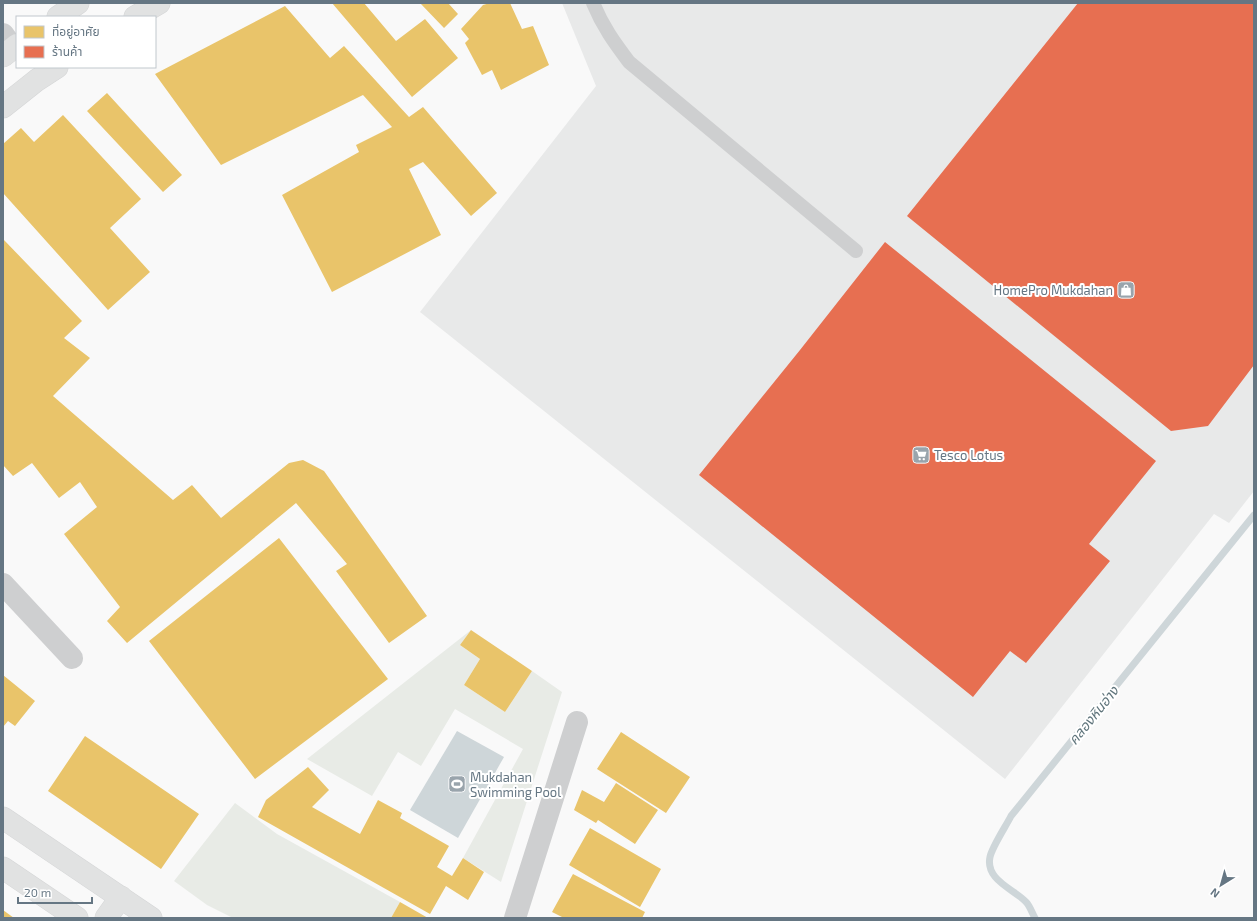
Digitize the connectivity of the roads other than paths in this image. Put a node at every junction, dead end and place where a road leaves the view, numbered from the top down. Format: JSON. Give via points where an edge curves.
{"nodes":[{"id":1,"x":78,"y":3,"type":"edge"},
{"id":2,"x":159,"y":3,"type":"edge"},
{"id":3,"x":594,"y":3,"type":"edge"},
{"id":4,"x":59,"y":16,"type":"edge"},
{"id":5,"x":136,"y":16,"type":"edge"},
{"id":6,"x":55,"y":68,"type":"edge"},
{"id":7,"x":3,"y":107,"type":"edge"},
{"id":8,"x":856,"y":251,"type":"dead end"},
{"id":9,"x":3,"y":584,"type":"edge"},
{"id":10,"x":72,"y":658,"type":"dead end"},
{"id":11,"x":577,"y":722,"type":"dead end"},
{"id":12,"x":3,"y":818,"type":"edge"},
{"id":13,"x":3,"y":868,"type":"edge"},
{"id":14,"x":121,"y":897,"type":"junction"},
{"id":15,"x":77,"y":918,"type":"edge"},
{"id":16,"x":106,"y":918,"type":"edge"},
{"id":17,"x":151,"y":918,"type":"edge"},
{"id":18,"x":515,"y":918,"type":"edge"}],
"edges":[{"from":1,"to":4,"type":"main road"},
{"from":2,"to":5,"type":"main road"},
{"from":3,"to":8,"type":"lane","via":[[609,36],[629,62]]},
{"from":6,"to":7,"type":"main road"},
{"from":9,"to":10,"type":"street"},
{"from":11,"to":18,"type":"street"},
{"from":12,"to":14,"type":"main road"},
{"from":13,"to":15,"type":"main road"},
{"from":14,"to":16,"type":"main road"},
{"from":14,"to":17,"type":"main road"}]}
